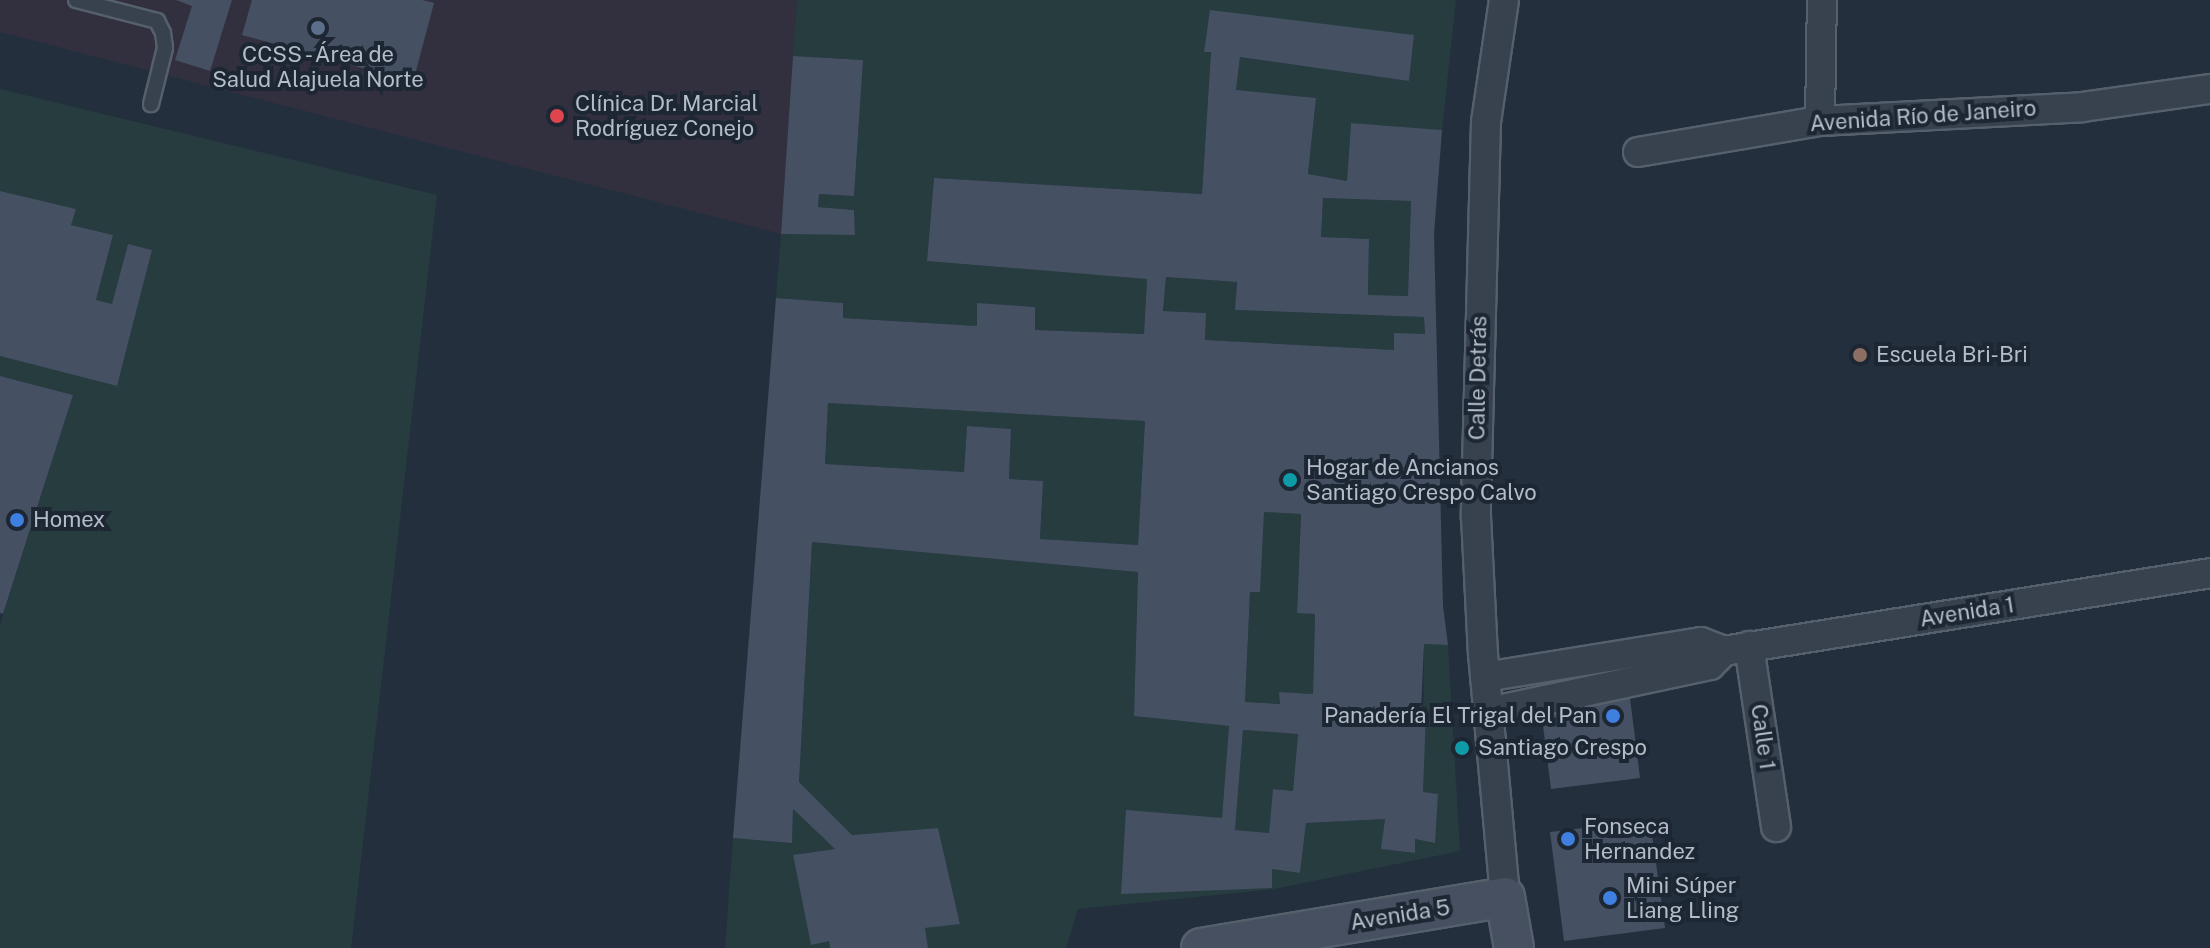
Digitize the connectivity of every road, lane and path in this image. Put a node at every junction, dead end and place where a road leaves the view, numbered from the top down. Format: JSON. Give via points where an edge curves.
{"nodes":[{"id":1,"x":76,"y":0,"type":"edge"},
{"id":2,"x":1504,"y":0,"type":"edge"},
{"id":3,"x":1822,"y":0,"type":"edge"},
{"id":4,"x":2210,"y":89,"type":"edge"},
{"id":5,"x":151,"y":104,"type":"dead end"},
{"id":6,"x":1820,"y":121,"type":"junction"},
{"id":7,"x":1638,"y":152,"type":"dead end"},
{"id":8,"x":2210,"y":573,"type":"edge"},
{"id":9,"x":1736,"y":649,"type":"junction"},
{"id":10,"x":1485,"y":677,"type":"junction"},
{"id":11,"x":1489,"y":712,"type":"junction"},
{"id":12,"x":1776,"y":827,"type":"dead end"},
{"id":13,"x":1505,"y":897,"type":"junction"},
{"id":14,"x":1201,"y":948,"type":"edge"},
{"id":15,"x":1514,"y":948,"type":"edge"}],
"edges":[{"from":1,"to":5,"type":"lane","via":[[157,21],[165,48]]},
{"from":2,"to":10,"type":"street","name":"Calle Detrás","via":[[1486,122],[1480,281],[1476,517]]},
{"from":3,"to":6,"type":"street"},
{"from":4,"to":6,"type":"street","name":"Avenida Río de Janeiro","via":[[2083,107]]},
{"from":6,"to":7,"type":"street","name":"Avenida Río de Janeiro"},
{"from":8,"to":9,"type":"street","name":"Avenida 1"},
{"from":9,"to":10,"type":"street","name":"Avenida 1","via":[[1701,642]]},
{"from":9,"to":11,"type":"street","name":"Avenida 1","via":[[1710,665]]},
{"from":9,"to":12,"type":"street","name":"Calle 1"},
{"from":10,"to":11,"type":"street","name":"Calle Detrás"},
{"from":11,"to":13,"type":"street","name":"Calle Detrás"},
{"from":13,"to":14,"type":"street","name":"Avenida 5"},
{"from":13,"to":15,"type":"street","name":"Calle Detrás"}]}
